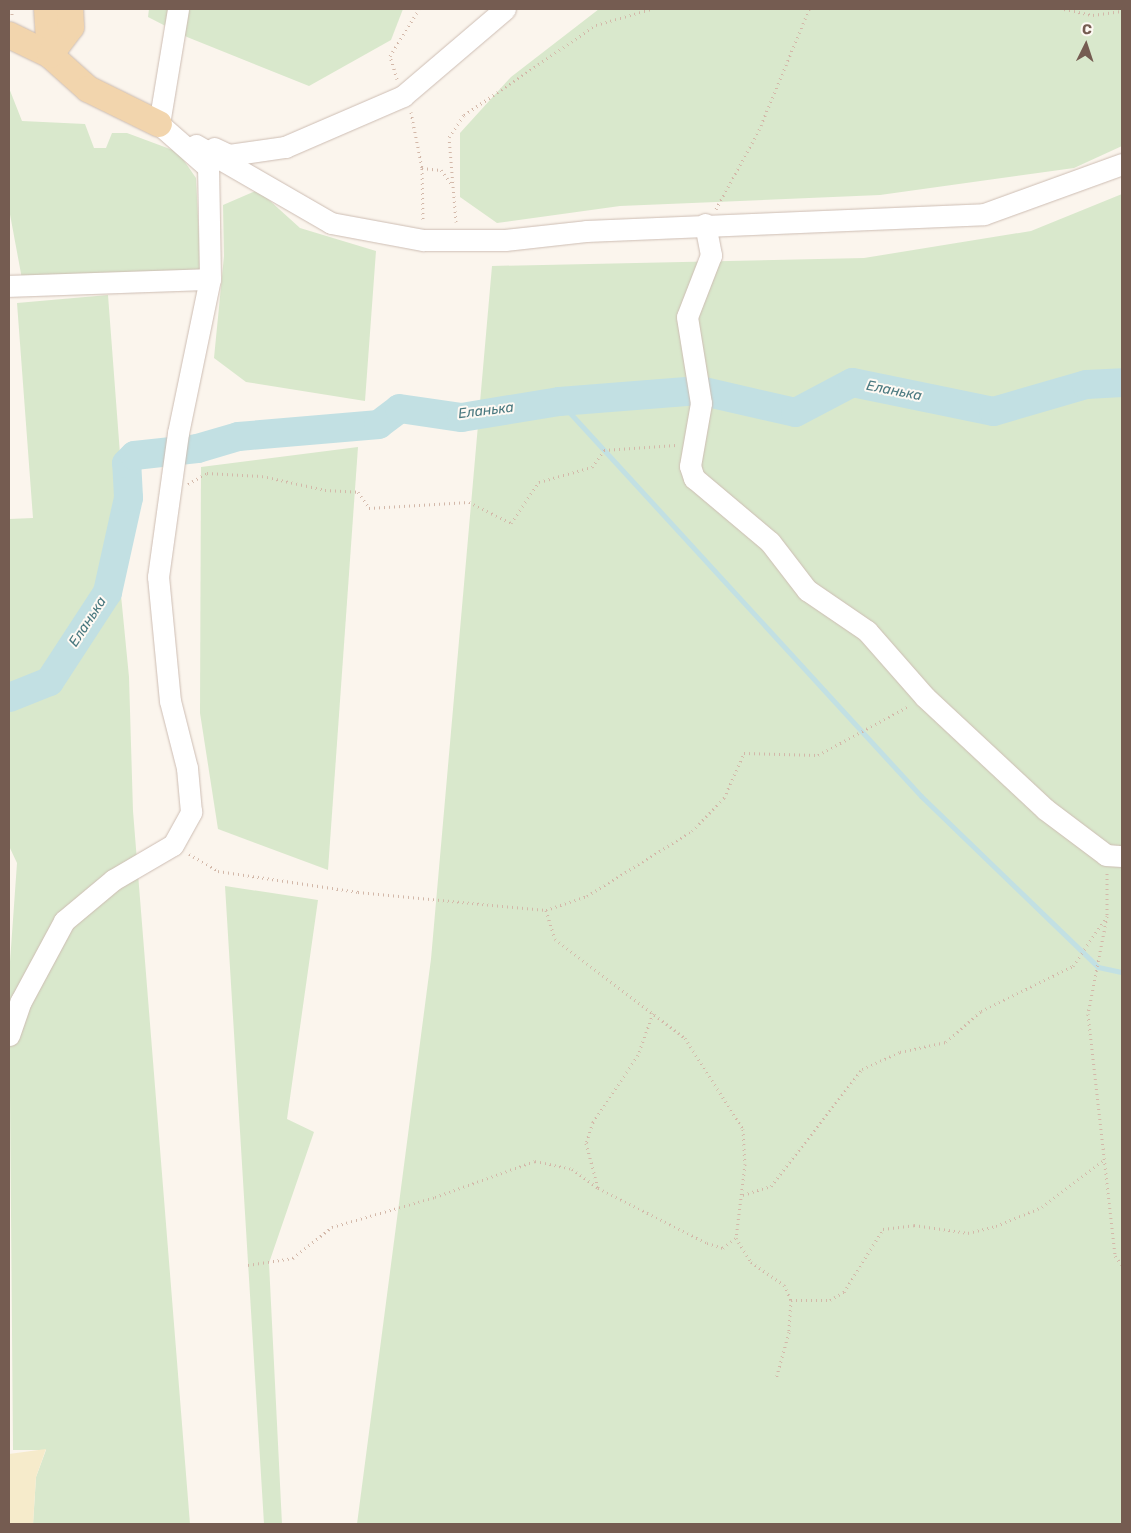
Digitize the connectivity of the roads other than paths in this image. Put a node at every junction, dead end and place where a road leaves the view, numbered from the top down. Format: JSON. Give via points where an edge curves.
{"nodes":[{"id":1,"x":47,"y":9,"type":"edge"},
{"id":2,"x":70,"y":9,"type":"edge"},
{"id":3,"x":178,"y":9,"type":"edge"},
{"id":4,"x":505,"y":9,"type":"edge"},
{"id":5,"x":9,"y":35,"type":"edge"},
{"id":6,"x":50,"y":55,"type":"junction"},
{"id":7,"x":159,"y":124,"type":"junction"},
{"id":8,"x":1122,"y":164,"type":"edge"},
{"id":9,"x":705,"y":224,"type":"junction"},
{"id":10,"x":210,"y":280,"type":"junction"},
{"id":11,"x":9,"y":286,"type":"edge"},
{"id":12,"x":1114,"y":856,"type":"edge"},
{"id":13,"x":9,"y":1035,"type":"edge"}],
"edges":[{"from":1,"to":6,"type":"main road"},
{"from":2,"to":6,"type":"main road","via":[[71,27]]},
{"from":3,"to":7,"type":"street"},
{"from":4,"to":7,"type":"street","via":[[403,96],[286,147],[229,155]]},
{"from":5,"to":6,"type":"main road"},
{"from":6,"to":7,"type":"main road","via":[[88,89]]},
{"from":7,"to":9,"type":"street","via":[[331,222],[423,240]]},
{"from":7,"to":10,"type":"street","via":[[208,167]]},
{"from":8,"to":9,"type":"street","via":[[984,214]]},
{"from":9,"to":12,"type":"street","via":[[711,255],[687,317],[701,403],[690,466],[694,478],[770,542],[807,590],[867,631],[925,697],[1045,808]]},
{"from":10,"to":11,"type":"street"},
{"from":10,"to":13,"type":"street","via":[[178,433],[158,577],[170,701],[187,768],[191,812],[173,845],[113,880],[64,921],[21,1001]]}]}
